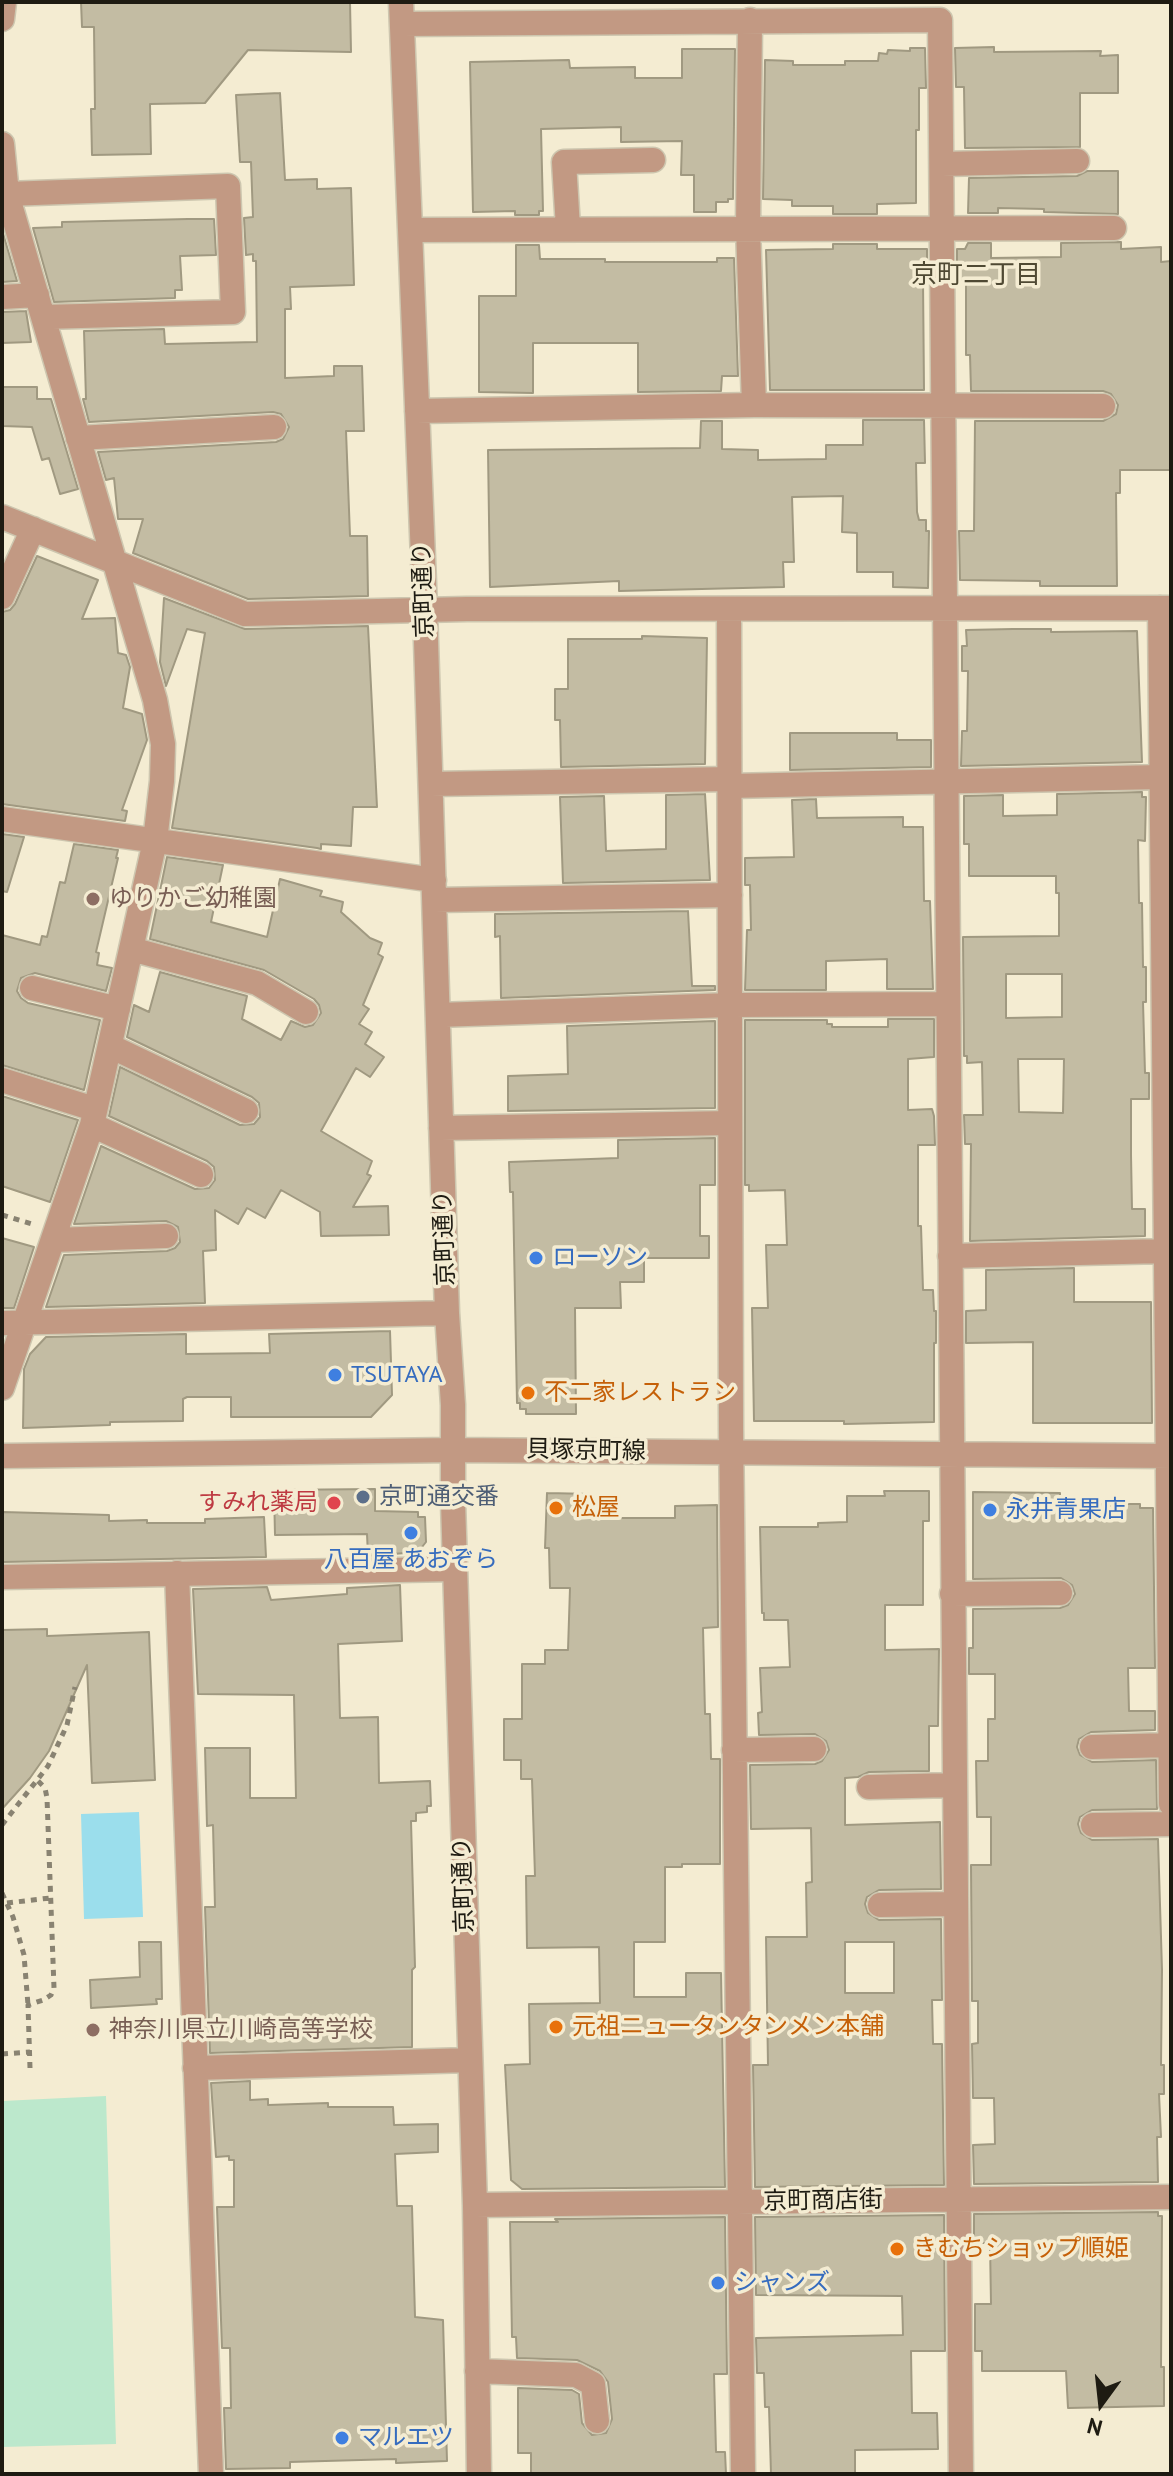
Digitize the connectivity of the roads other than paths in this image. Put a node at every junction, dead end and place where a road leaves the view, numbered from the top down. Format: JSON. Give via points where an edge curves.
{"nodes":[{"id":1,"x":4,"y":2,"type":"edge"},
{"id":2,"x":401,"y":13,"type":"edge"},
{"id":3,"x":2,"y":19,"type":"edge"},
{"id":4,"x":750,"y":20,"type":"junction"},
{"id":5,"x":2,"y":144,"type":"edge"},
{"id":6,"x":653,"y":160,"type":"dead end"},
{"id":7,"x":1077,"y":161,"type":"dead end"},
{"id":8,"x":942,"y":164,"type":"junction"},
{"id":9,"x":7,"y":194,"type":"junction"},
{"id":10,"x":568,"y":228,"type":"junction"},
{"id":11,"x":748,"y":228,"type":"junction"},
{"id":12,"x":943,"y":228,"type":"junction"},
{"id":13,"x":1114,"y":228,"type":"dead end"},
{"id":14,"x":410,"y":230,"type":"junction"},
{"id":15,"x":2,"y":297,"type":"edge"},
{"id":16,"x":40,"y":306,"type":"junction"},
{"id":17,"x":754,"y":405,"type":"junction"},
{"id":18,"x":1103,"y":406,"type":"dead end"},
{"id":19,"x":942,"y":407,"type":"junction"},
{"id":20,"x":417,"y":411,"type":"junction"},
{"id":21,"x":274,"y":427,"type":"dead end"},
{"id":22,"x":78,"y":438,"type":"junction"},
{"id":23,"x":2,"y":517,"type":"edge"},
{"id":24,"x":33,"y":529,"type":"junction"},
{"id":25,"x":113,"y":560,"type":"junction"},
{"id":26,"x":2,"y":597,"type":"edge"},
{"id":27,"x":946,"y":608,"type":"junction"},
{"id":28,"x":1166,"y":608,"type":"edge"},
{"id":29,"x":425,"y":609,"type":"junction"},
{"id":30,"x":729,"y":609,"type":"junction"},
{"id":31,"x":1161,"y":777,"type":"junction"},
{"id":32,"x":947,"y":782,"type":"junction"},
{"id":33,"x":729,"y":783,"type":"junction"},
{"id":34,"x":431,"y":784,"type":"junction"},
{"id":35,"x":2,"y":819,"type":"edge"},
{"id":36,"x":155,"y":841,"type":"junction"},
{"id":37,"x":434,"y":890,"type":"junction"},
{"id":38,"x":730,"y":895,"type":"junction"},
{"id":39,"x":131,"y":949,"type":"junction"},
{"id":40,"x":32,"y":988,"type":"dead end"},
{"id":41,"x":948,"y":1004,"type":"junction"},
{"id":42,"x":730,"y":1005,"type":"junction"},
{"id":43,"x":118,"y":1009,"type":"junction"},
{"id":44,"x":306,"y":1012,"type":"dead end"},
{"id":45,"x":438,"y":1015,"type":"junction"},
{"id":46,"x":110,"y":1046,"type":"junction"},
{"id":47,"x":2,"y":1080,"type":"edge"},
{"id":48,"x":246,"y":1111,"type":"dead end"},
{"id":49,"x":93,"y":1117,"type":"junction"},
{"id":50,"x":730,"y":1123,"type":"junction"},
{"id":51,"x":441,"y":1128,"type":"junction"},
{"id":52,"x":201,"y":1175,"type":"dead end"},
{"id":53,"x":166,"y":1236,"type":"dead end"},
{"id":54,"x":53,"y":1240,"type":"junction"},
{"id":55,"x":1165,"y":1251,"type":"junction"},
{"id":56,"x":950,"y":1256,"type":"junction"},
{"id":57,"x":447,"y":1313,"type":"junction"},
{"id":58,"x":13,"y":1322,"type":"edge"},
{"id":59,"x":2,"y":1388,"type":"edge"},
{"id":60,"x":452,"y":1450,"type":"junction"},
{"id":61,"x":731,"y":1452,"type":"junction"},
{"id":62,"x":951,"y":1454,"type":"junction"},
{"id":63,"x":2,"y":1456,"type":"edge"},
{"id":64,"x":1169,"y":1456,"type":"edge"},
{"id":65,"x":455,"y":1569,"type":"junction"},
{"id":66,"x":177,"y":1573,"type":"junction"},
{"id":67,"x":2,"y":1577,"type":"edge"},
{"id":68,"x":1060,"y":1593,"type":"dead end"},
{"id":69,"x":952,"y":1594,"type":"junction"},
{"id":70,"x":1170,"y":1745,"type":"edge"},
{"id":71,"x":1092,"y":1747,"type":"dead end"},
{"id":72,"x":814,"y":1749,"type":"dead end"},
{"id":73,"x":734,"y":1750,"type":"junction"},
{"id":74,"x":954,"y":1785,"type":"junction"},
{"id":75,"x":869,"y":1787,"type":"dead end"},
{"id":76,"x":1171,"y":1804,"type":"edge"},
{"id":77,"x":1171,"y":1824,"type":"edge"},
{"id":78,"x":1093,"y":1825,"type":"dead end"},
{"id":79,"x":955,"y":1904,"type":"junction"},
{"id":80,"x":880,"y":1905,"type":"dead end"},
{"id":81,"x":469,"y":2060,"type":"junction"},
{"id":82,"x":195,"y":2068,"type":"junction"},
{"id":83,"x":1171,"y":2197,"type":"edge"},
{"id":84,"x":958,"y":2200,"type":"junction"},
{"id":85,"x":741,"y":2202,"type":"junction"},
{"id":86,"x":475,"y":2205,"type":"junction"},
{"id":87,"x":477,"y":2371,"type":"junction"},
{"id":88,"x":597,"y":2421,"type":"dead end"},
{"id":89,"x":211,"y":2474,"type":"edge"},
{"id":90,"x":479,"y":2474,"type":"edge"},
{"id":91,"x":743,"y":2474,"type":"edge"},
{"id":92,"x":961,"y":2474,"type":"edge"}],
"edges":[{"from":1,"to":3,"type":"street"},
{"from":2,"to":4,"type":"street","via":[[478,25]]},
{"from":2,"to":14,"type":"street","name":"京町通り"},
{"from":4,"to":8,"type":"street","via":[[940,20]]},
{"from":4,"to":11,"type":"street"},
{"from":5,"to":9,"type":"street"},
{"from":6,"to":10,"type":"street","via":[[564,162]]},
{"from":7,"to":8,"type":"street"},
{"from":8,"to":12,"type":"street"},
{"from":9,"to":16,"type":"street"},
{"from":9,"to":16,"type":"street","via":[[228,186],[233,312]]},
{"from":10,"to":11,"type":"street"},
{"from":10,"to":14,"type":"street"},
{"from":11,"to":12,"type":"street"},
{"from":11,"to":17,"type":"street"},
{"from":12,"to":13,"type":"street"},
{"from":12,"to":19,"type":"street"},
{"from":14,"to":20,"type":"street","name":"京町通り"},
{"from":15,"to":16,"type":"street"},
{"from":16,"to":22,"type":"street"},
{"from":17,"to":19,"type":"street"},
{"from":17,"to":20,"type":"street"},
{"from":18,"to":19,"type":"street"},
{"from":19,"to":27,"type":"street"},
{"from":20,"to":29,"type":"street","name":"京町通り"},
{"from":21,"to":22,"type":"street"},
{"from":22,"to":25,"type":"street"},
{"from":23,"to":24,"type":"street"},
{"from":24,"to":25,"type":"street"},
{"from":24,"to":26,"type":"street"},
{"from":25,"to":29,"type":"street","via":[[245,614]]},
{"from":25,"to":36,"type":"street","via":[[161,724]]},
{"from":27,"to":28,"type":"street"},
{"from":27,"to":30,"type":"street"},
{"from":27,"to":32,"type":"street"},
{"from":28,"to":31,"type":"street"},
{"from":29,"to":30,"type":"street"},
{"from":29,"to":34,"type":"street","name":"京町通り"},
{"from":30,"to":33,"type":"street"},
{"from":31,"to":32,"type":"street"},
{"from":31,"to":55,"type":"street"},
{"from":32,"to":33,"type":"street"},
{"from":32,"to":41,"type":"street"},
{"from":33,"to":34,"type":"street"},
{"from":33,"to":38,"type":"street"},
{"from":34,"to":37,"type":"street","name":"京町通り"},
{"from":35,"to":36,"type":"street"},
{"from":36,"to":37,"type":"street"},
{"from":36,"to":39,"type":"street"},
{"from":37,"to":38,"type":"street"},
{"from":37,"to":45,"type":"street","name":"京町通り"},
{"from":38,"to":42,"type":"street"},
{"from":39,"to":43,"type":"street"},
{"from":39,"to":44,"type":"street","via":[[257,983]]},
{"from":40,"to":43,"type":"street"},
{"from":41,"to":42,"type":"street"},
{"from":41,"to":56,"type":"street"},
{"from":42,"to":45,"type":"street"},
{"from":42,"to":50,"type":"street"},
{"from":43,"to":46,"type":"street"},
{"from":45,"to":51,"type":"street","name":"京町通り"},
{"from":46,"to":48,"type":"street"},
{"from":46,"to":49,"type":"street"},
{"from":47,"to":49,"type":"street"},
{"from":49,"to":52,"type":"street"},
{"from":49,"to":54,"type":"street"},
{"from":50,"to":51,"type":"street"},
{"from":50,"to":61,"type":"street"},
{"from":51,"to":57,"type":"street","name":"京町通り"},
{"from":53,"to":54,"type":"street"},
{"from":54,"to":58,"type":"street"},
{"from":55,"to":56,"type":"street"},
{"from":55,"to":64,"type":"street"},
{"from":56,"to":62,"type":"street"},
{"from":57,"to":58,"type":"street"},
{"from":57,"to":60,"type":"street","name":"京町通り"},
{"from":58,"to":59,"type":"street"},
{"from":60,"to":61,"type":"street","name":"貝塚京町線"},
{"from":60,"to":63,"type":"street","name":"貝塚京町線"},
{"from":60,"to":65,"type":"street","name":"京町通り"},
{"from":61,"to":62,"type":"street","name":"貝塚京町線"},
{"from":61,"to":73,"type":"street"},
{"from":62,"to":64,"type":"street","name":"貝塚京町線"},
{"from":62,"to":69,"type":"street"},
{"from":64,"to":70,"type":"street"},
{"from":65,"to":66,"type":"street"},
{"from":65,"to":81,"type":"street","name":"京町通り"},
{"from":66,"to":67,"type":"street"},
{"from":66,"to":82,"type":"street"},
{"from":68,"to":69,"type":"street"},
{"from":69,"to":74,"type":"street"},
{"from":70,"to":71,"type":"street"},
{"from":70,"to":76,"type":"street"},
{"from":72,"to":73,"type":"street"},
{"from":73,"to":85,"type":"street"},
{"from":74,"to":75,"type":"street"},
{"from":74,"to":79,"type":"street"},
{"from":77,"to":78,"type":"street"},
{"from":79,"to":80,"type":"street"},
{"from":79,"to":84,"type":"street"},
{"from":81,"to":82,"type":"street"},
{"from":81,"to":86,"type":"street","name":"京町通り"},
{"from":82,"to":89,"type":"street"},
{"from":83,"to":84,"type":"street","name":"京町商店街"},
{"from":84,"to":85,"type":"street","name":"京町商店街"},
{"from":84,"to":92,"type":"street"},
{"from":85,"to":86,"type":"street","name":"京町商店街"},
{"from":85,"to":91,"type":"street"},
{"from":86,"to":87,"type":"street","name":"京町通り"},
{"from":87,"to":88,"type":"street","via":[[576,2375],[593,2384]]},
{"from":87,"to":90,"type":"street","name":"京町通り"}]}
